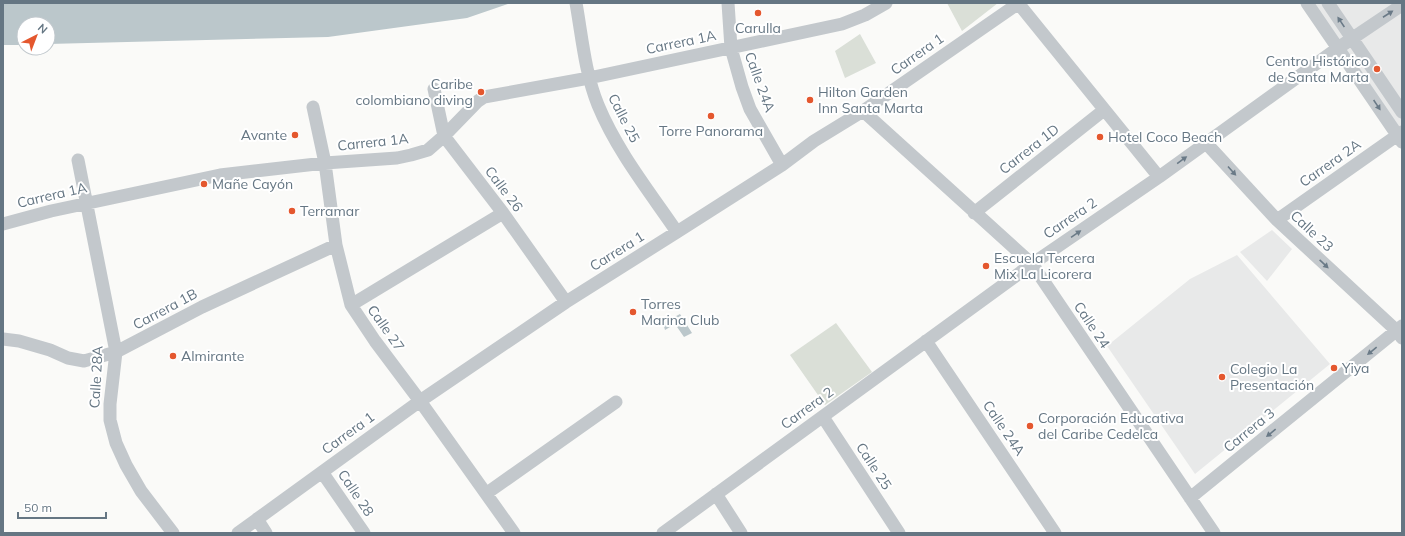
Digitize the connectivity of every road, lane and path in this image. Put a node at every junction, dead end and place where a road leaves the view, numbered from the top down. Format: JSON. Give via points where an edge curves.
{"nodes":[{"id":1,"x":576,"y":3,"type":"edge"},
{"id":2,"x":728,"y":3,"type":"edge"},
{"id":3,"x":886,"y":3,"type":"edge"},
{"id":4,"x":1018,"y":3,"type":"edge"},
{"id":5,"x":1308,"y":3,"type":"edge"},
{"id":6,"x":1328,"y":3,"type":"edge"},
{"id":7,"x":1402,"y":5,"type":"edge"},
{"id":8,"x":1352,"y":38,"type":"junction"},
{"id":9,"x":731,"y":48,"type":"junction"},
{"id":10,"x":1338,"y":48,"type":"junction"},
{"id":11,"x":589,"y":78,"type":"junction"},
{"id":12,"x":434,"y":90,"type":"dead end"},
{"id":13,"x":313,"y":107,"type":"dead end"},
{"id":14,"x":1104,"y":110,"type":"junction"},
{"id":15,"x":863,"y":111,"type":"junction"},
{"id":16,"x":1402,"y":112,"type":"edge"},
{"id":17,"x":444,"y":136,"type":"junction"},
{"id":18,"x":1400,"y":136,"type":"edge"},
{"id":19,"x":1206,"y":142,"type":"junction"},
{"id":20,"x":78,"y":160,"type":"dead end"},
{"id":21,"x":325,"y":163,"type":"junction"},
{"id":22,"x":782,"y":165,"type":"junction"},
{"id":23,"x":1159,"y":177,"type":"junction"},
{"id":24,"x":87,"y":204,"type":"junction"},
{"id":25,"x":503,"y":213,"type":"junction"},
{"id":26,"x":974,"y":213,"type":"junction"},
{"id":27,"x":1277,"y":220,"type":"junction"},
{"id":28,"x":3,"y":224,"type":"edge"},
{"id":29,"x":677,"y":232,"type":"junction"},
{"id":30,"x":336,"y":245,"type":"junction"},
{"id":31,"x":1032,"y":264,"type":"junction"},
{"id":32,"x":566,"y":302,"type":"junction"},
{"id":33,"x":351,"y":305,"type":"junction"},
{"id":34,"x":1400,"y":332,"type":"edge"},
{"id":35,"x":3,"y":340,"type":"edge"},
{"id":36,"x":926,"y":341,"type":"junction"},
{"id":37,"x":116,"y":352,"type":"junction"},
{"id":38,"x":420,"y":401,"type":"junction"},
{"id":39,"x":616,"y":402,"type":"dead end"},
{"id":40,"x":823,"y":417,"type":"junction"},
{"id":41,"x":322,"y":472,"type":"junction"},
{"id":42,"x":486,"y":493,"type":"junction"},
{"id":43,"x":716,"y":494,"type":"junction"},
{"id":44,"x":1190,"y":498,"type":"junction"},
{"id":45,"x":256,"y":519,"type":"junction"},
{"id":46,"x":173,"y":533,"type":"edge"},
{"id":47,"x":238,"y":533,"type":"edge"},
{"id":48,"x":266,"y":533,"type":"edge"},
{"id":49,"x":364,"y":533,"type":"edge"},
{"id":50,"x":514,"y":533,"type":"edge"},
{"id":51,"x":663,"y":533,"type":"edge"},
{"id":52,"x":741,"y":533,"type":"edge"},
{"id":53,"x":899,"y":533,"type":"edge"},
{"id":54,"x":1055,"y":533,"type":"edge"},
{"id":55,"x":1214,"y":533,"type":"edge"}],
"edges":[{"from":1,"to":11,"type":"street","name":"Calle 25"},
{"from":2,"to":9,"type":"street","name":"Calle 24A"},
{"from":3,"to":9,"type":"street","name":"Carrera 1A","via":[[842,24]]},
{"from":4,"to":14,"type":"street"},
{"from":4,"to":15,"type":"street","name":"Carrera 1"},
{"from":5,"to":10,"type":"street"},
{"from":8,"to":6,"type":"street","one_way":true},
{"from":8,"to":7,"type":"street","name":"Carrera 2","one_way":true},
{"from":8,"to":10,"type":"street","name":"Carrera 2"},
{"from":8,"to":16,"type":"street"},
{"from":9,"to":11,"type":"street","name":"Carrera 1A"},
{"from":9,"to":22,"type":"street","name":"Calle 24A","via":[[750,108]]},
{"from":10,"to":18,"type":"street","one_way":true},
{"from":10,"to":19,"type":"street","name":"Carrera 2"},
{"from":11,"to":17,"type":"street","name":"Carrera 1A","via":[[484,97]]},
{"from":11,"to":29,"type":"street","name":"Calle 25","via":[[615,141]]},
{"from":12,"to":17,"type":"street","name":"Calle 26"},
{"from":13,"to":21,"type":"street","name":"Calle 27"},
{"from":14,"to":23,"type":"street"},
{"from":14,"to":26,"type":"street","name":"Carrera 1D"},
{"from":15,"to":22,"type":"street","name":"Carrera 1","via":[[814,141]]},
{"from":15,"to":26,"type":"street","name":"Calle 24"},
{"from":17,"to":21,"type":"street","name":"Carrera 1A","via":[[428,150],[411,155]]},
{"from":17,"to":25,"type":"street","name":"Calle 26"},
{"from":18,"to":27,"type":"street","name":"Carrera 2A"},
{"from":23,"to":19,"type":"street","name":"Carrera 2","one_way":true},
{"from":19,"to":27,"type":"street","name":"Calle 23","one_way":true},
{"from":20,"to":24,"type":"street","name":"Calle 28A"},
{"from":21,"to":24,"type":"street","name":"Carrera 1A","via":[[220,175]]},
{"from":21,"to":30,"type":"street","name":"Calle 27"},
{"from":22,"to":29,"type":"street","name":"Carrera 1"},
{"from":31,"to":23,"type":"street","name":"Carrera 2","one_way":true},
{"from":24,"to":28,"type":"street","name":"Carrera 1A"},
{"from":24,"to":37,"type":"street","name":"Calle 28A"},
{"from":25,"to":32,"type":"street","name":"Calle 26"},
{"from":25,"to":33,"type":"street"},
{"from":26,"to":31,"type":"street","name":"Calle 24"},
{"from":27,"to":34,"type":"street","name":"Calle 23","one_way":true},
{"from":29,"to":32,"type":"street","name":"Carrera 1"},
{"from":30,"to":33,"type":"street","name":"Calle 27"},
{"from":30,"to":37,"type":"street","name":"Carrera 1B","via":[[202,307]]},
{"from":31,"to":36,"type":"street","name":"Carrera 2"},
{"from":31,"to":44,"type":"street","name":"Calle 24"},
{"from":32,"to":38,"type":"street","name":"Carrera 1"},
{"from":33,"to":38,"type":"street","name":"Calle 27","via":[[374,341]]},
{"from":34,"to":44,"type":"street","name":"Carrera 3","one_way":true},
{"from":35,"to":37,"type":"street","name":"Carrera 1B","via":[[19,341],[84,361]]},
{"from":36,"to":40,"type":"street","name":"Carrera 2"},
{"from":36,"to":54,"type":"street","name":"Calle 24A"},
{"from":37,"to":46,"type":"street","name":"Calle 28A","via":[[110,420],[116,443],[141,491]]},
{"from":38,"to":41,"type":"street","name":"Carrera 1"},
{"from":38,"to":42,"type":"street","name":"Calle 27"},
{"from":39,"to":42,"type":"street"},
{"from":40,"to":43,"type":"street","name":"Carrera 2"},
{"from":40,"to":53,"type":"street","name":"Calle 25"},
{"from":41,"to":45,"type":"street","name":"Carrera 1"},
{"from":41,"to":49,"type":"street","name":"Calle 28"},
{"from":42,"to":50,"type":"street","name":"Calle 27"},
{"from":43,"to":51,"type":"street","name":"Carrera 2"},
{"from":43,"to":52,"type":"street"},
{"from":44,"to":55,"type":"street","name":"Calle 24"},
{"from":45,"to":47,"type":"street","name":"Carrera 1"},
{"from":45,"to":48,"type":"street"}]}
